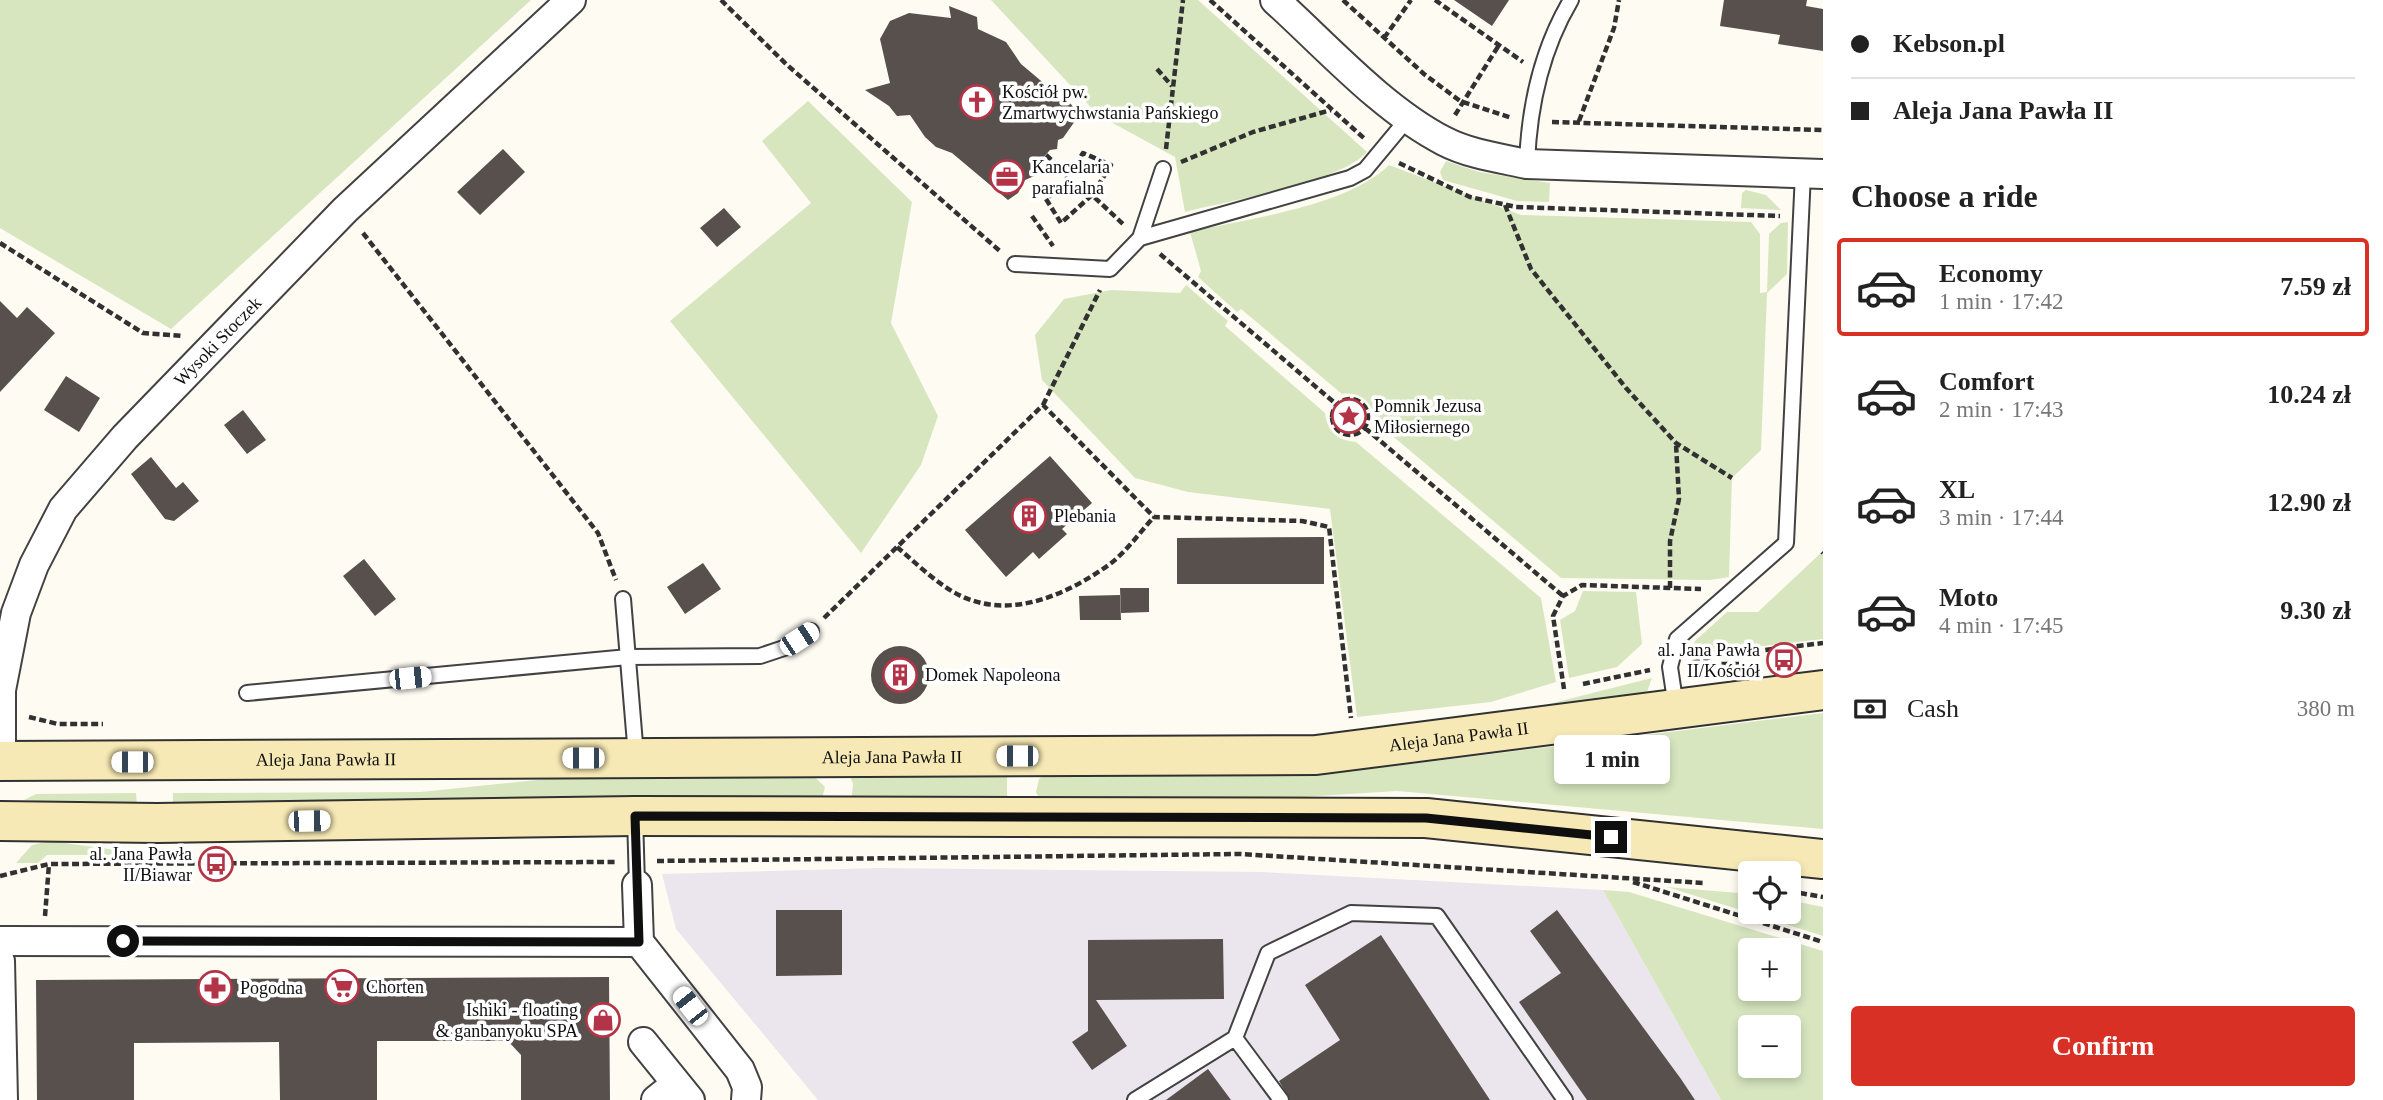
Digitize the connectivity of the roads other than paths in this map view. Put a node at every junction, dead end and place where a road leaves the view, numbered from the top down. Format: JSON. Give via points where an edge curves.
{"nodes":[{"id":1,"x":571,"y":0,"type":"edge"},
{"id":2,"x":1275,"y":0,"type":"edge"},
{"id":3,"x":1571,"y":0,"type":"edge"},
{"id":4,"x":1409,"y":117,"type":"junction"},
{"id":5,"x":1527,"y":164,"type":"junction"},
{"id":6,"x":1163,"y":169,"type":"road end"},
{"id":7,"x":1813,"y":174,"type":"edge"},
{"id":8,"x":1140,"y":238,"type":"junction"},
{"id":9,"x":1015,"y":264,"type":"road end"},
{"id":10,"x":623,"y":599,"type":"road end"},
{"id":11,"x":811,"y":631,"type":"road end"},
{"id":12,"x":628,"y":657,"type":"junction"},
{"id":13,"x":2,"y":662,"type":"edge"},
{"id":14,"x":1823,"y":690,"type":"edge"},
{"id":15,"x":247,"y":693,"type":"dead end"},
{"id":16,"x":1676,"y":709,"type":"junction"},
{"id":17,"x":636,"y":758,"type":"junction"},
{"id":18,"x":0,"y":761,"type":"edge"},
{"id":19,"x":158,"y":762,"type":"junction"},
{"id":20,"x":0,"y":771,"type":"edge"},
{"id":21,"x":635,"y":816,"type":"junction"},
{"id":22,"x":0,"y":821,"type":"edge"},
{"id":23,"x":158,"y":823,"type":"junction"},
{"id":24,"x":1823,"y":859,"type":"edge"},
{"id":25,"x":637,"y":873,"type":"joint"},
{"id":26,"x":0,"y":941,"type":"edge"},
{"id":27,"x":639,"y":942,"type":"junction"},
{"id":28,"x":0,"y":961,"type":"edge"},
{"id":29,"x":1235,"y":1038,"type":"junction"},
{"id":30,"x":643,"y":1042,"type":"dead end"},
{"id":31,"x":674,"y":1095,"type":"edge"},
{"id":32,"x":3,"y":1100,"type":"edge"},
{"id":33,"x":746,"y":1100,"type":"edge"},
{"id":34,"x":1135,"y":1100,"type":"edge"},
{"id":35,"x":1281,"y":1100,"type":"edge"},
{"id":36,"x":1565,"y":1100,"type":"edge"}],
"edges":[{"from":1,"to":13,"type":"street","name":"Wysoki Stoczek","via":[[345,210],[117,446],[63,509],[34,565]]},
{"from":2,"to":4,"type":"street"},
{"from":3,"to":5,"type":"lane","via":[[1552,32],[1528,122]]},
{"from":4,"to":5,"type":"street","via":[[1444,141]]},
{"from":4,"to":8,"type":"lane","via":[[1365,170],[1350,178]]},
{"from":5,"to":7,"type":"street"},
{"from":6,"to":8,"type":"lane"},
{"from":7,"to":16,"type":"lane","via":[[1786,543],[1676,639],[1670,667]]},
{"from":8,"to":9,"type":"lane","via":[[1110,269]]},
{"from":10,"to":12,"type":"lane"},
{"from":11,"to":12,"type":"lane","via":[[787,647],[760,656]]},
{"from":12,"to":15,"type":"lane"},
{"from":12,"to":17,"type":"lane"},
{"from":13,"to":18,"type":"street","name":"Wysoki Stoczek"},
{"from":14,"to":16,"type":"main road","name":"Aleja Jana Pawła II"},
{"from":16,"to":17,"type":"main road","name":"Aleja Jana Pawła II","via":[[1317,755]]},
{"from":17,"to":19,"type":"main road","name":"Aleja Jana Pawła II"},
{"from":18,"to":19,"type":"main road","name":"Aleja Jana Pawła II"},
{"from":18,"to":20,"type":"main road"},
{"from":19,"to":23,"type":"main road"},
{"from":21,"to":23,"type":"main road"},
{"from":21,"to":24,"type":"main road","via":[[1426,818]]},
{"from":21,"to":25,"type":"lane"},
{"from":22,"to":23,"type":"main road"},
{"from":25,"to":27,"type":"street"},
{"from":26,"to":27,"type":"street"},
{"from":27,"to":33,"type":"street","via":[[740,1070],[747,1087]]},
{"from":28,"to":32,"type":"street"},
{"from":29,"to":34,"type":"lane"},
{"from":29,"to":35,"type":"lane"},
{"from":29,"to":36,"type":"lane","via":[[1268,953],[1351,913],[1437,916]]},
{"from":30,"to":31,"type":"street"}]}
